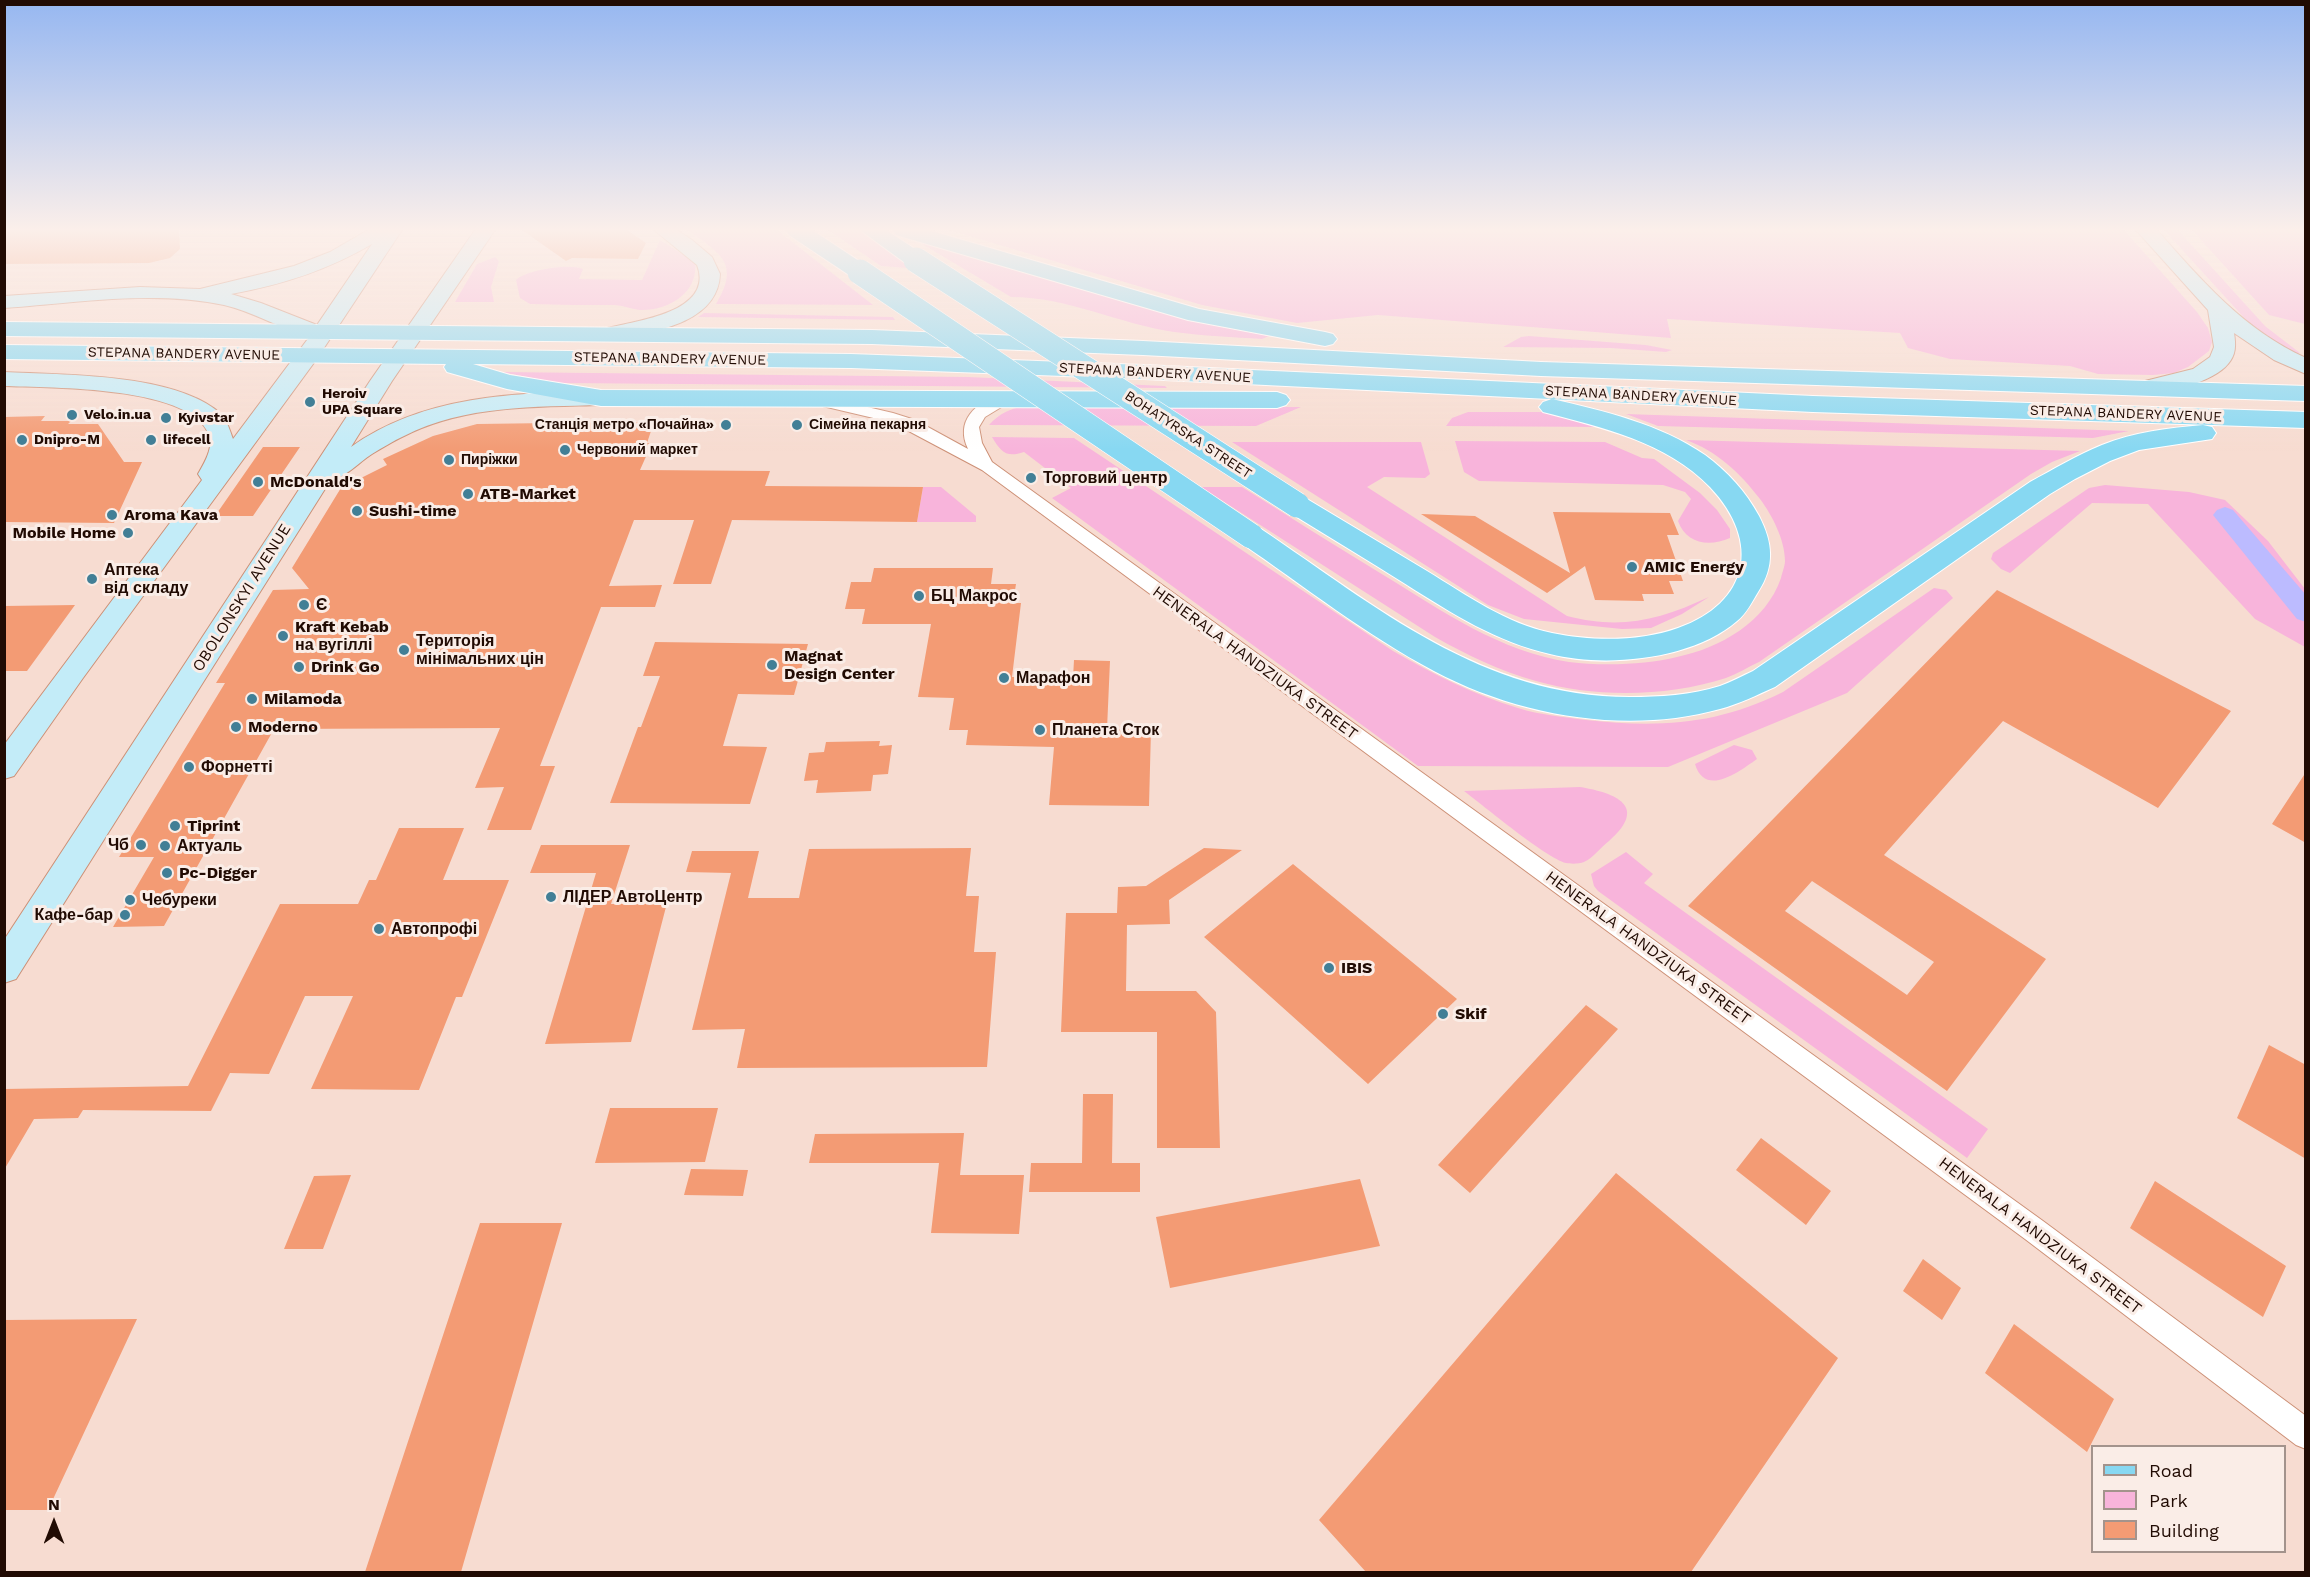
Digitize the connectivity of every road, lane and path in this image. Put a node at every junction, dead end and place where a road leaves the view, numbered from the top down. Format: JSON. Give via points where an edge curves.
{"nodes":[{"id":1,"x":238,"y":304,"type":"edge"},
{"id":2,"x":338,"y":304,"type":"edge"},
{"id":3,"x":435,"y":304,"type":"edge"},
{"id":4,"x":698,"y":304,"type":"edge"},
{"id":5,"x":907,"y":304,"type":"edge"},
{"id":6,"x":984,"y":304,"type":"edge"},
{"id":7,"x":1157,"y":304,"type":"edge"},
{"id":8,"x":2211,"y":304,"type":"edge"},
{"id":9,"x":2218,"y":311,"type":"junction"},
{"id":10,"x":4,"y":329,"type":"edge"},
{"id":11,"x":318,"y":330,"type":"junction"},
{"id":12,"x":416,"y":331,"type":"junction"},
{"id":13,"x":615,"y":333,"type":"junction"},
{"id":14,"x":4,"y":352,"type":"edge"},
{"id":15,"x":308,"y":355,"type":"junction"},
{"id":16,"x":408,"y":356,"type":"junction"},
{"id":17,"x":2306,"y":367,"type":"edge"},
{"id":18,"x":1541,"y":369,"type":"junction"},
{"id":19,"x":4,"y":379,"type":"edge"},
{"id":20,"x":2141,"y":389,"type":"junction"},
{"id":21,"x":2306,"y":394,"type":"edge"},
{"id":22,"x":601,"y":398,"type":"junction"},
{"id":23,"x":820,"y":400,"type":"junction"},
{"id":24,"x":1002,"y":400,"type":"junction"},
{"id":25,"x":1813,"y":404,"type":"junction"},
{"id":26,"x":1542,"y":405,"type":"junction"},
{"id":27,"x":2306,"y":420,"type":"edge"},
{"id":28,"x":2306,"y":427,"type":"edge"},
{"id":29,"x":987,"y":466,"type":"junction"},
{"id":30,"x":313,"y":486,"type":"junction"},
{"id":31,"x":193,"y":509,"type":"junction"},
{"id":32,"x":4,"y":768,"type":"edge"},
{"id":33,"x":4,"y":969,"type":"edge"},
{"id":34,"x":2306,"y":1435,"type":"edge"}],
"edges":[{"from":1,"to":11,"type":"main road"},
{"from":2,"to":11,"type":"main road"},
{"from":3,"to":12,"type":"main road","name":"OBOLONSKYI AVENUE"},
{"from":4,"to":13,"type":"main road","via":[[660,323]]},
{"from":5,"to":28,"type":"main road","bridge":true,"via":[[1403,638],[1447,664],[1524,695],[1575,706],[1666,708],[1720,698],[1764,679],[2040,488],[2111,450],[2162,437]]},
{"from":6,"to":26,"type":"main road","name":"BOHATYRSKA STREET","bridge":true,"via":[[1297,505],[1478,615],[1515,633],[1552,644],[1628,648],[1666,643],[1699,632],[1725,615],[1756,572],[1757,550],[1754,532],[1730,494],[1689,457],[1645,433]]},
{"from":7,"to":18,"type":"main road","via":[[1288,334]]},
{"from":8,"to":9,"type":"main road"},
{"from":9,"to":17,"type":"main road","via":[[2259,341]]},
{"from":9,"to":20,"type":"main road","via":[[2225,334],[2223,355],[2216,365],[2181,381]]},
{"from":10,"to":11,"type":"main road","name":"STEPANA BANDERY AVENUE"},
{"from":11,"to":12,"type":"main road","name":"STEPANA BANDERY AVENUE"},
{"from":11,"to":15,"type":"main road"},
{"from":12,"to":13,"type":"main road","name":"STEPANA BANDERY AVENUE"},
{"from":12,"to":16,"type":"main road","name":"OBOLONSKYI AVENUE"},
{"from":13,"to":18,"type":"main road","name":"STEPANA BANDERY AVENUE","via":[[884,337]]},
{"from":14,"to":15,"type":"main road","name":"STEPANA BANDERY AVENUE"},
{"from":15,"to":16,"type":"main road","name":"STEPANA BANDERY AVENUE"},
{"from":15,"to":31,"type":"main road"},
{"from":16,"to":22,"type":"main road","via":[[507,382]]},
{"from":16,"to":25,"type":"main road","name":"STEPANA BANDERY AVENUE","via":[[851,361]]},
{"from":16,"to":30,"type":"main road","name":"OBOLONSKYI AVENUE"},
{"from":18,"to":20,"type":"main road","name":"STEPANA BANDERY AVENUE"},
{"from":19,"to":31,"type":"main road","via":[[144,389],[187,401],[206,411],[222,439],[217,461]]},
{"from":20,"to":21,"type":"main road","name":"STEPANA BANDERY AVENUE"},
{"from":22,"to":23,"type":"main road"},
{"from":22,"to":30,"type":"main road","via":[[488,403],[439,412],[380,437]]},
{"from":23,"to":24,"type":"main road"},
{"from":23,"to":29,"type":"street","name":"HENERALA HANDZIUKA STREET","via":[[909,424]]},
{"from":24,"to":26,"type":"main road","via":[[1330,400]]},
{"from":24,"to":29,"type":"street","name":"HENERALA HANDZIUKA STREET","via":[[983,410],[970,427],[971,440]]},
{"from":25,"to":26,"type":"main road","via":[[1672,408]]},
{"from":25,"to":27,"type":"main road","name":"STEPANA BANDERY AVENUE"},
{"from":29,"to":34,"type":"street","name":"HENERALA HANDZIUKA STREET","via":[[2034,1230]]},
{"from":30,"to":33,"type":"main road","name":"OBOLONSKYI AVENUE"},
{"from":31,"to":32,"type":"main road"}]}
